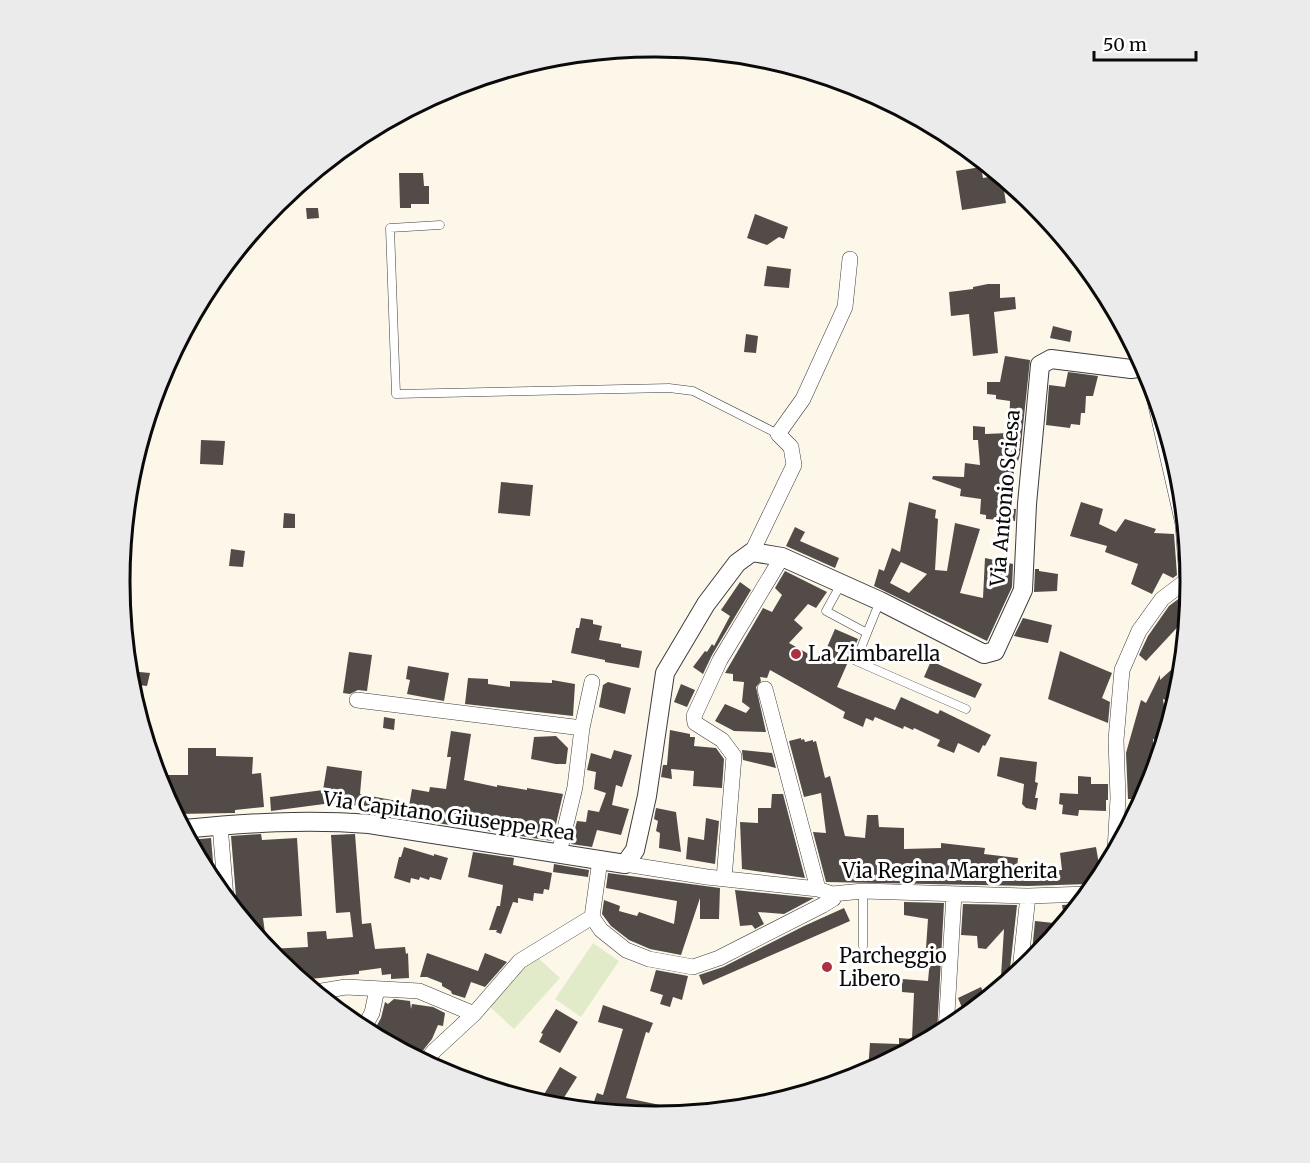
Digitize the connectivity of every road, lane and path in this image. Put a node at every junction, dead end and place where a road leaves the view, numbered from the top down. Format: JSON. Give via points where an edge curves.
{"nodes":[{"id":1,"x":440,"y":225,"type":"dead end"},
{"id":2,"x":850,"y":260,"type":"dead end"},
{"id":3,"x":1134,"y":369,"type":"edge"},
{"id":4,"x":778,"y":434,"type":"junction"},
{"id":5,"x":752,"y":552,"type":"junction"},
{"id":6,"x":782,"y":557,"type":"junction"},
{"id":7,"x":841,"y":584,"type":"junction"},
{"id":8,"x":1180,"y":588,"type":"edge"},
{"id":9,"x":880,"y":602,"type":"junction"},
{"id":10,"x":867,"y":633,"type":"junction"},
{"id":11,"x":592,"y":682,"type":"dead end"},
{"id":12,"x":765,"y":689,"type":"dead end"},
{"id":13,"x":357,"y":700,"type":"dead end"},
{"id":14,"x":966,"y":709,"type":"dead end"},
{"id":15,"x":582,"y":728,"type":"junction"},
{"id":16,"x":220,"y":825,"type":"junction"},
{"id":17,"x":193,"y":828,"type":"edge"},
{"id":18,"x":1116,"y":830,"type":"edge"},
{"id":19,"x":560,"y":853,"type":"junction"},
{"id":20,"x":600,"y":860,"type":"junction"},
{"id":21,"x":625,"y":864,"type":"junction"},
{"id":22,"x":724,"y":879,"type":"junction"},
{"id":23,"x":225,"y":881,"type":"edge"},
{"id":24,"x":825,"y":891,"type":"junction"},
{"id":25,"x":863,"y":891,"type":"junction"},
{"id":26,"x":954,"y":894,"type":"junction"},
{"id":27,"x":1076,"y":894,"type":"edge"},
{"id":28,"x":1028,"y":896,"type":"junction"},
{"id":29,"x":592,"y":917,"type":"junction"},
{"id":30,"x":862,"y":946,"type":"dead end"},
{"id":31,"x":1021,"y":956,"type":"edge"},
{"id":32,"x":377,"y":989,"type":"junction"},
{"id":33,"x":326,"y":990,"type":"edge"},
{"id":34,"x":474,"y":1014,"type":"junction"},
{"id":35,"x":947,"y":1017,"type":"edge"},
{"id":36,"x":368,"y":1020,"type":"edge"},
{"id":37,"x":431,"y":1056,"type":"edge"}],
"edges":[{"from":1,"to":4,"type":"lane","via":[[390,228],[396,394],[669,388],[693,391]]},
{"from":2,"to":4,"type":"street","via":[[845,307],[802,399]]},
{"from":3,"to":9,"type":"street","name":"Via Antonio Sciesa","via":[[1052,359],[1040,365],[1023,590],[995,651],[984,654]]},
{"from":4,"to":5,"type":"street","via":[[791,447],[794,465]]},
{"from":5,"to":6,"type":"street","name":"Via Antonio Sciesa"},
{"from":5,"to":21,"type":"street","via":[[737,563],[706,604],[665,673],[635,850]]},
{"from":6,"to":7,"type":"street","name":"Via Antonio Sciesa"},
{"from":6,"to":22,"type":"street","via":[[720,660],[694,716],[695,723],[722,740],[734,756]]},
{"from":7,"to":9,"type":"street","name":"Via Antonio Sciesa"},
{"from":7,"to":10,"type":"lane","via":[[826,611]]},
{"from":8,"to":18,"type":"street","via":[[1162,599],[1144,623],[1122,670],[1116,741]]},
{"from":9,"to":10,"type":"lane"},
{"from":10,"to":14,"type":"lane","via":[[856,661]]},
{"from":11,"to":15,"type":"street"},
{"from":12,"to":24,"type":"street"},
{"from":13,"to":15,"type":"street"},
{"from":15,"to":19,"type":"street","via":[[575,787]]},
{"from":16,"to":17,"type":"street","name":"Via Capitano Giuseppe Rea"},
{"from":16,"to":19,"type":"street","name":"Via Capitano Giuseppe Rea","via":[[303,820],[369,824]]},
{"from":16,"to":23,"type":"street"},
{"from":19,"to":20,"type":"street","name":"Via Capitano Giuseppe Rea"},
{"from":20,"to":21,"type":"street","name":"Via Regina Margherita"},
{"from":20,"to":29,"type":"street"},
{"from":21,"to":22,"type":"street","name":"Via Regina Margherita"},
{"from":22,"to":24,"type":"street","name":"Via Regina Margherita"},
{"from":24,"to":25,"type":"street","name":"Via Regina Margherita"},
{"from":24,"to":29,"type":"street","via":[[832,899],[822,905],[720,958],[693,967],[626,950],[601,930]]},
{"from":25,"to":26,"type":"street","name":"Via Regina Margherita"},
{"from":25,"to":30,"type":"lane"},
{"from":26,"to":28,"type":"street","name":"Via Regina Margherita"},
{"from":26,"to":35,"type":"street"},
{"from":27,"to":28,"type":"street","name":"Via Regina Margherita"},
{"from":28,"to":31,"type":"street"},
{"from":29,"to":34,"type":"street","via":[[520,961]]},
{"from":32,"to":33,"type":"street"},
{"from":32,"to":34,"type":"street","via":[[419,991]]},
{"from":32,"to":36,"type":"street"},
{"from":34,"to":37,"type":"street"}]}
